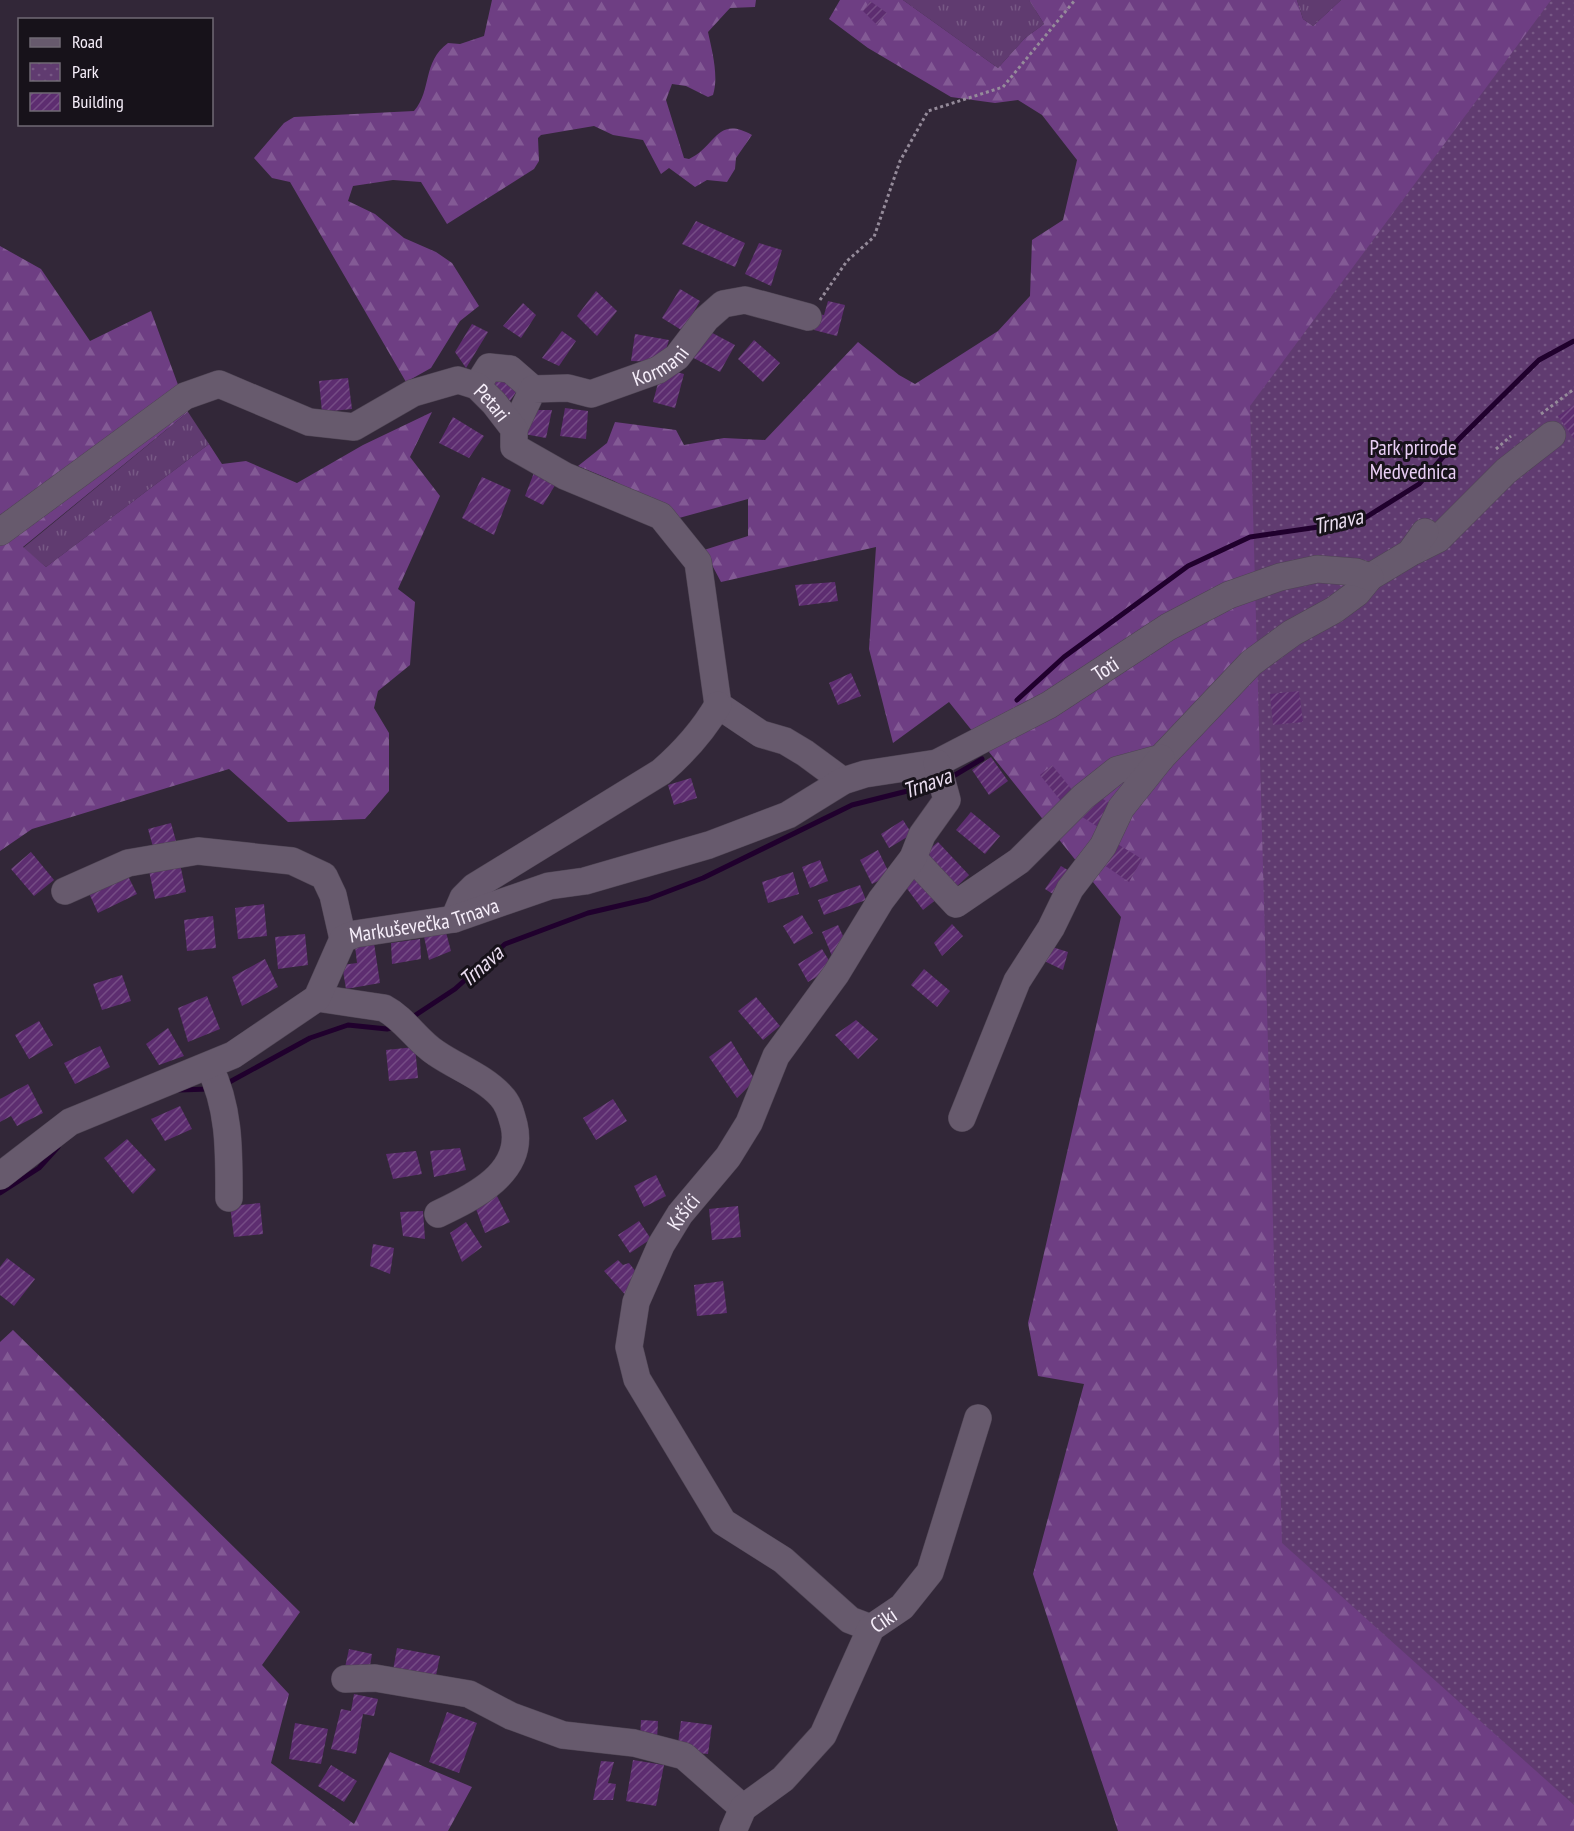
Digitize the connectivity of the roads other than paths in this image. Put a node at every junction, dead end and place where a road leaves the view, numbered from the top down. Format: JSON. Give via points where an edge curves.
{"nodes":[{"id":1,"x":808,"y":316,"type":"road end"},
{"id":2,"x":477,"y":387,"type":"junction"},
{"id":3,"x":533,"y":389,"type":"junction"},
{"id":4,"x":514,"y":429,"type":"junction"},
{"id":5,"x":1552,"y":435,"type":"dead end"},
{"id":6,"x":0,"y":532,"type":"edge"},
{"id":7,"x":1370,"y":577,"type":"junction"},
{"id":8,"x":718,"y":705,"type":"junction"},
{"id":9,"x":1161,"y":758,"type":"junction"},
{"id":10,"x":941,"y":776,"type":"junction"},
{"id":11,"x":843,"y":781,"type":"junction"},
{"id":12,"x":913,"y":858,"type":"junction"},
{"id":13,"x":64,"y":891,"type":"dead end"},
{"id":14,"x":454,"y":919,"type":"junction"},
{"id":15,"x":344,"y":939,"type":"junction"},
{"id":16,"x":317,"y":998,"type":"junction"},
{"id":17,"x":215,"y":1080,"type":"junction"},
{"id":18,"x":962,"y":1118,"type":"dead end"},
{"id":19,"x":0,"y":1176,"type":"edge"},
{"id":20,"x":229,"y":1198,"type":"dead end"},
{"id":21,"x":438,"y":1214,"type":"dead end"},
{"id":22,"x":978,"y":1418,"type":"dead end"},
{"id":23,"x":871,"y":1628,"type":"junction"},
{"id":24,"x":345,"y":1679,"type":"dead end"},
{"id":25,"x":738,"y":1819,"type":"edge"}],
"edges":[{"from":1,"to":3,"type":"street","name":"Kormani","via":[[745,300],[723,304],[706,319],[677,357],[658,370],[591,394],[568,388]]},
{"from":2,"to":3,"type":"street","via":[[489,368],[510,369]]},
{"from":2,"to":4,"type":"street","name":"Petari"},
{"from":2,"to":6,"type":"street","name":"Petari","via":[[458,380],[413,393],[354,427],[309,422],[219,384],[185,396]]},
{"from":3,"to":4,"type":"street"},
{"from":4,"to":8,"type":"street","name":"Petari","via":[[514,447],[565,476],[661,516],[698,562]]},
{"from":5,"to":7,"type":"street","via":[[1506,471],[1438,539],[1418,543]]},
{"from":7,"to":9,"type":"street","via":[[1357,593],[1334,610],[1292,633],[1251,663]]},
{"from":7,"to":10,"type":"street","name":"Toti","via":[[1317,569],[1229,595],[1168,627]]},
{"from":8,"to":11,"type":"street","via":[[761,734],[785,741],[805,753]]},
{"from":8,"to":14,"type":"street","via":[[682,754],[661,772],[474,887],[463,898]]},
{"from":9,"to":12,"type":"street","via":[[1117,770],[1083,797],[1019,861],[956,904]]},
{"from":9,"to":18,"type":"street","via":[[1121,808],[1102,846],[1070,889],[1017,981]]},
{"from":10,"to":11,"type":"street","name":"Toti","via":[[864,774]]},
{"from":10,"to":12,"type":"street","name":"Kršići","via":[[947,800],[922,835]]},
{"from":11,"to":14,"type":"street","name":"Markuševečka Trnava","via":[[788,815],[709,846],[585,881],[549,886]]},
{"from":12,"to":23,"type":"street","name":"Kršići","via":[[776,1056],[749,1123],[728,1157],[680,1214],[661,1245],[636,1302],[629,1347],[637,1379],[723,1522],[783,1560],[850,1620]]},
{"from":13,"to":15,"type":"street","via":[[128,863],[198,850],[292,861],[324,876]]},
{"from":14,"to":15,"type":"street","name":"Markuševečka Trnava"},
{"from":15,"to":16,"type":"street","name":"Markuševečka Trnava"},
{"from":16,"to":17,"type":"street","via":[[233,1055]]},
{"from":16,"to":21,"type":"street","via":[[384,1008],[434,1052],[500,1094],[509,1107],[516,1134],[514,1153],[499,1177]]},
{"from":17,"to":19,"type":"street","via":[[70,1122]]},
{"from":17,"to":20,"type":"street","via":[[229,1144]]},
{"from":22,"to":23,"type":"street","name":"Ciki","via":[[930,1572],[902,1606]]},
{"from":23,"to":25,"type":"street","name":"Ciki","via":[[823,1736]]},
{"from":24,"to":25,"type":"street","via":[[375,1678],[469,1694],[563,1736],[634,1743],[684,1756]]}]}
